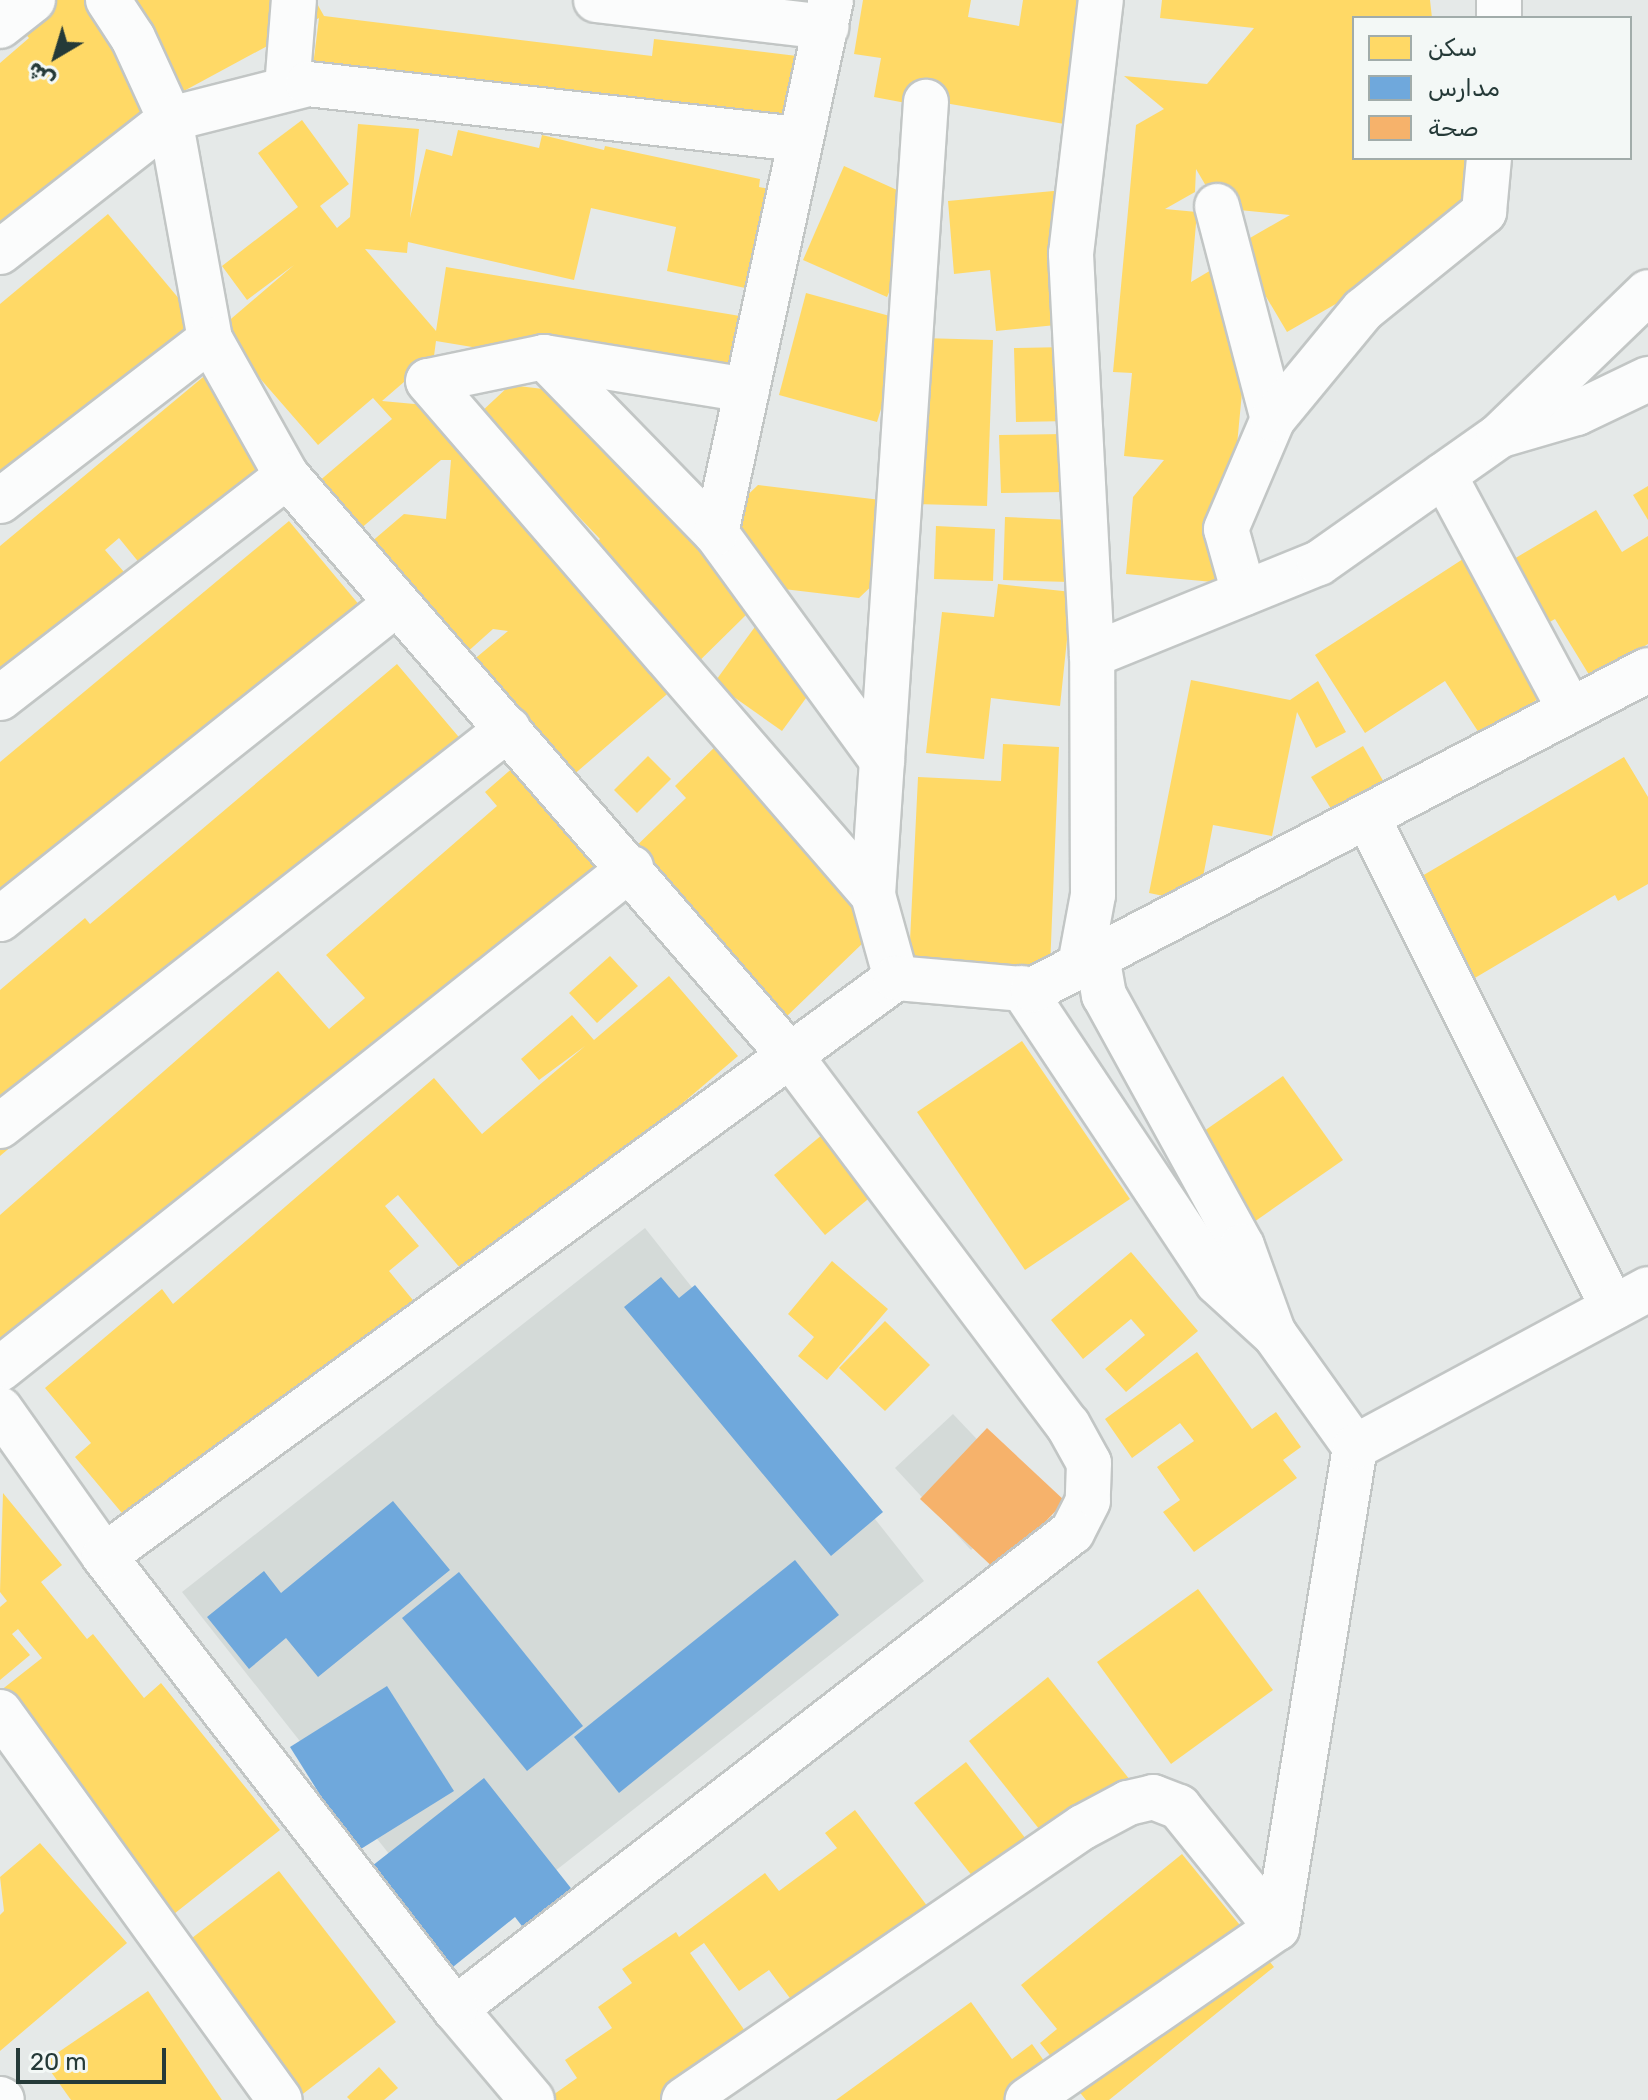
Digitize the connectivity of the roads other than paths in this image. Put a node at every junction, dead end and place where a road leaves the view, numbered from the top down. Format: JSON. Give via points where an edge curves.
{"nodes":[{"id":1,"x":33,"y":0,"type":"edge"},
{"id":2,"x":108,"y":0,"type":"edge"},
{"id":3,"x":294,"y":0,"type":"edge"},
{"id":4,"x":596,"y":0,"type":"edge"},
{"id":5,"x":1101,"y":0,"type":"edge"},
{"id":6,"x":829,"y":13,"type":"edge"},
{"id":7,"x":0,"y":26,"type":"edge"},
{"id":8,"x":287,"y":88,"type":"junction"},
{"id":9,"x":926,"y":102,"type":"dead end"},
{"id":10,"x":170,"y":119,"type":"junction"},
{"id":11,"x":801,"y":139,"type":"junction"},
{"id":12,"x":1489,"y":160,"type":"edge"},
{"id":13,"x":1217,"y":206,"type":"dead end"},
{"id":14,"x":0,"y":252,"type":"edge"},
{"id":15,"x":1648,"y":292,"type":"edge"},
{"id":16,"x":210,"y":339,"type":"junction"},
{"id":17,"x":544,"y":357,"type":"junction"},
{"id":18,"x":1648,"y":379,"type":"edge"},
{"id":19,"x":747,"y":390,"type":"junction"},
{"id":20,"x":1273,"y":419,"type":"junction"},
{"id":21,"x":1499,"y":436,"type":"junction"},
{"id":22,"x":1444,"y":475,"type":"junction"},
{"id":23,"x":287,"y":476,"type":"junction"},
{"id":24,"x":0,"y":501,"type":"edge"},
{"id":25,"x":716,"y":533,"type":"junction"},
{"id":26,"x":1244,"y":593,"type":"junction"},
{"id":27,"x":397,"y":603,"type":"junction"},
{"id":28,"x":1092,"y":655,"type":"junction"},
{"id":29,"x":1642,"y":687,"type":"edge"},
{"id":30,"x":0,"y":698,"type":"edge"},
{"id":31,"x":1570,"y":710,"type":"junction"},
{"id":32,"x":508,"y":729,"type":"junction"},
{"id":33,"x":882,"y":761,"type":"junction"},
{"id":34,"x":1367,"y":816,"type":"junction"},
{"id":35,"x":631,"y":868,"type":"junction"},
{"id":36,"x":873,"y":895,"type":"junction"},
{"id":37,"x":0,"y":919,"type":"edge"},
{"id":38,"x":1089,"y":961,"type":"junction"},
{"id":39,"x":896,"y":978,"type":"junction"},
{"id":40,"x":1022,"y":988,"type":"junction"},
{"id":41,"x":792,"y":1058,"type":"junction"},
{"id":42,"x":0,"y":1126,"type":"edge"},
{"id":43,"x":1630,"y":1298,"type":"edge"},
{"id":44,"x":1275,"y":1335,"type":"junction"},
{"id":45,"x":0,"y":1369,"type":"edge"},
{"id":46,"x":0,"y":1409,"type":"edge"},
{"id":47,"x":1355,"y":1447,"type":"junction"},
{"id":48,"x":104,"y":1556,"type":"junction"},
{"id":49,"x":0,"y":1712,"type":"edge"},
{"id":50,"x":1277,"y":1928,"type":"junction"},
{"id":51,"x":455,"y":2009,"type":"junction"},
{"id":52,"x":280,"y":2100,"type":"edge"},
{"id":53,"x":532,"y":2100,"type":"edge"},
{"id":54,"x":684,"y":2100,"type":"edge"},
{"id":55,"x":1028,"y":2100,"type":"edge"}],
"edges":[{"from":1,"to":7,"type":"street"},
{"from":2,"to":10,"type":"street","via":[[133,38]]},
{"from":3,"to":8,"type":"street"},
{"from":4,"to":6,"type":"street"},
{"from":5,"to":28,"type":"street","via":[[1071,254]]},
{"from":6,"to":11,"type":"street"},
{"from":8,"to":10,"type":"street"},
{"from":8,"to":11,"type":"street","via":[[308,84]]},
{"from":9,"to":33,"type":"street"},
{"from":10,"to":14,"type":"street"},
{"from":10,"to":16,"type":"street"},
{"from":11,"to":19,"type":"street"},
{"from":12,"to":20,"type":"street","via":[[1484,212],[1363,310]]},
{"from":13,"to":20,"type":"street"},
{"from":15,"to":21,"type":"street"},
{"from":16,"to":23,"type":"street"},
{"from":16,"to":24,"type":"street"},
{"from":17,"to":19,"type":"street"},
{"from":17,"to":25,"type":"street"},
{"from":17,"to":36,"type":"street","via":[[428,381]]},
{"from":18,"to":21,"type":"street","via":[[1577,413]]},
{"from":19,"to":25,"type":"street"},
{"from":20,"to":26,"type":"street","via":[[1226,529]]},
{"from":21,"to":22,"type":"street"},
{"from":22,"to":26,"type":"street","via":[[1319,563]]},
{"from":22,"to":31,"type":"street"},
{"from":23,"to":27,"type":"street"},
{"from":23,"to":30,"type":"street"},
{"from":25,"to":33,"type":"street"},
{"from":26,"to":28,"type":"street"},
{"from":27,"to":32,"type":"street"},
{"from":27,"to":37,"type":"street"},
{"from":28,"to":38,"type":"street"},
{"from":29,"to":31,"type":"street"},
{"from":31,"to":34,"type":"street"},
{"from":32,"to":35,"type":"street"},
{"from":32,"to":42,"type":"street"},
{"from":33,"to":36,"type":"street"},
{"from":34,"to":38,"type":"street"},
{"from":34,"to":43,"type":"street"},
{"from":35,"to":41,"type":"street"},
{"from":35,"to":45,"type":"street"},
{"from":36,"to":39,"type":"street"},
{"from":38,"to":40,"type":"street","via":[[1033,990]]},
{"from":38,"to":44,"type":"street","via":[[1242,1246]]},
{"from":39,"to":40,"type":"street"},
{"from":39,"to":41,"type":"street"},
{"from":40,"to":44,"type":"street","via":[[1217,1282]]},
{"from":41,"to":48,"type":"street"},
{"from":41,"to":51,"type":"street","via":[[1068,1425],[1089,1463],[1088,1501],[1072,1532]]},
{"from":43,"to":47,"type":"street"},
{"from":44,"to":47,"type":"street"},
{"from":46,"to":48,"type":"street"},
{"from":47,"to":50,"type":"street"},
{"from":48,"to":51,"type":"street"},
{"from":49,"to":52,"type":"street"},
{"from":50,"to":54,"type":"street","via":[[1179,1807],[1153,1797],[1128,1803],[1083,1827]]},
{"from":50,"to":55,"type":"street"},
{"from":51,"to":53,"type":"street"}]}
